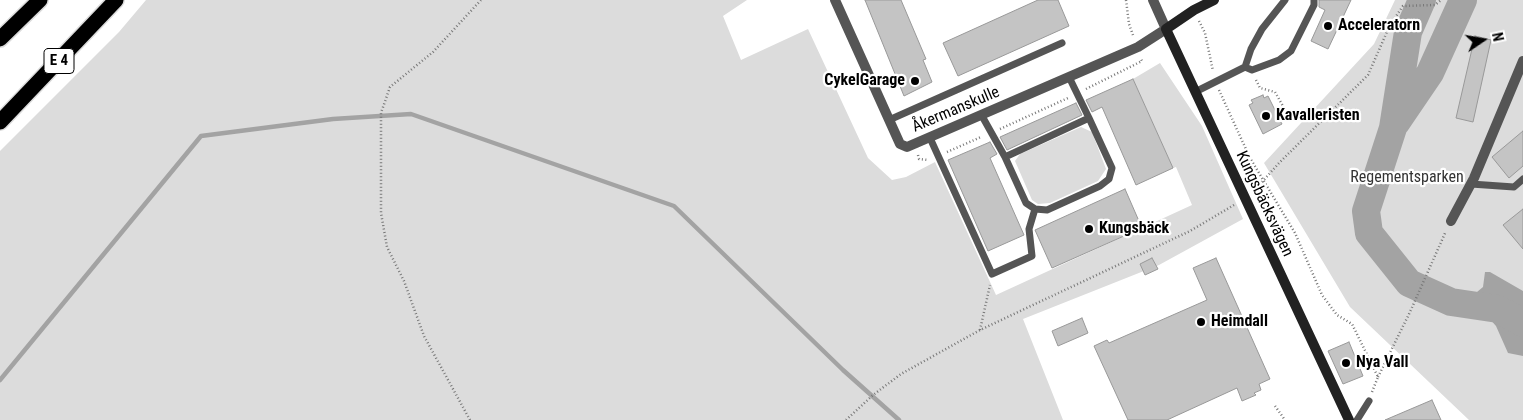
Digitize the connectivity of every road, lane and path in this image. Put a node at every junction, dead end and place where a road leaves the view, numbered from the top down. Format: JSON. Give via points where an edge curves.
{"nodes":[{"id":1,"x":40,"y":0,"type":"edge"},
{"id":2,"x":116,"y":0,"type":"edge"},
{"id":3,"x":481,"y":0,"type":"edge"},
{"id":4,"x":835,"y":0,"type":"edge"},
{"id":5,"x":1126,"y":0,"type":"edge"},
{"id":6,"x":1153,"y":0,"type":"edge"},
{"id":7,"x":1214,"y":0,"type":"edge"},
{"id":8,"x":1285,"y":0,"type":"edge"},
{"id":9,"x":1314,"y":0,"type":"edge"},
{"id":10,"x":1441,"y":0,"type":"edge"},
{"id":11,"x":1194,"y":10,"type":"junction"},
{"id":12,"x":1166,"y":29,"type":"junction"},
{"id":13,"x":0,"y":39,"type":"edge"},
{"id":14,"x":1062,"y":43,"type":"dead end"},
{"id":15,"x":1138,"y":47,"type":"junction"},
{"id":16,"x":1523,"y":61,"type":"edge"},
{"id":17,"x":1248,"y":68,"type":"junction"},
{"id":18,"x":1068,"y":77,"type":"junction"},
{"id":19,"x":1215,"y":80,"type":"junction"},
{"id":20,"x":1195,"y":92,"type":"junction"},
{"id":21,"x":1076,"y":94,"type":"junction"},
{"id":22,"x":1284,"y":108,"type":"dead end"},
{"id":23,"x":982,"y":116,"type":"junction"},
{"id":24,"x":1089,"y":118,"type":"junction"},
{"id":25,"x":889,"y":120,"type":"junction"},
{"id":26,"x":0,"y":122,"type":"edge"},
{"id":27,"x":991,"y":132,"type":"junction"},
{"id":28,"x":930,"y":138,"type":"junction"},
{"id":29,"x":913,"y":145,"type":"junction"},
{"id":30,"x":938,"y":156,"type":"junction"},
{"id":31,"x":1005,"y":157,"type":"junction"},
{"id":32,"x":1523,"y":179,"type":"edge"},
{"id":33,"x":1265,"y":180,"type":"junction"},
{"id":34,"x":1471,"y":184,"type":"junction"},
{"id":35,"x":1514,"y":187,"type":"junction"},
{"id":36,"x":1523,"y":187,"type":"edge"},
{"id":37,"x":1245,"y":199,"type":"junction"},
{"id":38,"x":1035,"y":209,"type":"junction"},
{"id":39,"x":1451,"y":221,"type":"joint"},
{"id":40,"x":992,"y":274,"type":"junction"},
{"id":41,"x":980,"y":330,"type":"junction"},
{"id":42,"x":1378,"y":376,"type":"junction"},
{"id":43,"x":1369,"y":401,"type":"joint"},
{"id":44,"x":1275,"y":406,"type":"dead end"},
{"id":45,"x":470,"y":420,"type":"edge"},
{"id":46,"x":846,"y":420,"type":"edge"},
{"id":47,"x":1285,"y":420,"type":"edge"},
{"id":48,"x":1349,"y":420,"type":"edge"},
{"id":49,"x":1357,"y":420,"type":"edge"}],
"edges":[{"from":1,"to":13,"type":"highway"},
{"from":2,"to":26,"type":"highway","number":"E 4"},
{"from":3,"to":45,"type":"path","via":[[433,52],[390,87],[381,113],[381,214],[387,247],[404,281],[424,336]]},
{"from":4,"to":25,"type":"street","name":"Åkermanskulle"},
{"from":5,"to":15,"type":"path","via":[[1129,24]]},
{"from":6,"to":12,"type":"street","name":"Kungsbäcksvägen"},
{"from":7,"to":11,"type":"street"},
{"from":8,"to":17,"type":"lane","via":[[1262,28],[1251,49]]},
{"from":9,"to":17,"type":"lane","via":[[1291,51],[1279,60]]},
{"from":10,"to":33,"type":"path","via":[[1435,5],[1403,6],[1390,25],[1368,75]]},
{"from":11,"to":12,"type":"street"},
{"from":11,"to":19,"type":"path","via":[[1205,33]]},
{"from":12,"to":15,"type":"street","name":"Åkermanskulle"},
{"from":12,"to":20,"type":"street","name":"Kungsbäcksvägen"},
{"from":14,"to":25,"type":"lane"},
{"from":15,"to":18,"type":"street","name":"Åkermanskulle"},
{"from":15,"to":21,"type":"path","via":[[1142,61]]},
{"from":16,"to":34,"type":"street"},
{"from":17,"to":19,"type":"lane"},
{"from":17,"to":22,"type":"path","via":[[1260,88],[1275,92]]},
{"from":18,"to":21,"type":"lane"},
{"from":18,"to":23,"type":"street","name":"Åkermanskulle"},
{"from":19,"to":20,"type":"lane"},
{"from":19,"to":33,"type":"path","via":[[1250,158]]},
{"from":20,"to":37,"type":"street","name":"Kungsbäcksvägen"},
{"from":21,"to":24,"type":"lane"},
{"from":21,"to":27,"type":"path"},
{"from":23,"to":27,"type":"lane"},
{"from":23,"to":28,"type":"street","name":"Åkermanskulle"},
{"from":24,"to":31,"type":"lane"},
{"from":24,"to":38,"type":"lane","via":[[1112,168],[1109,179],[1047,210]]},
{"from":25,"to":29,"type":"street","name":"Åkermanskulle","via":[[900,144]]},
{"from":27,"to":30,"type":"path"},
{"from":27,"to":31,"type":"lane"},
{"from":28,"to":29,"type":"street","name":"Åkermanskulle"},
{"from":28,"to":30,"type":"lane"},
{"from":29,"to":30,"type":"path","via":[[919,159],[924,161]]},
{"from":30,"to":40,"type":"lane"},
{"from":31,"to":38,"type":"lane","via":[[1026,203]]},
{"from":32,"to":35,"type":"lane"},
{"from":33,"to":37,"type":"path"},
{"from":33,"to":42,"type":"path","via":[[1295,233],[1322,295],[1337,315],[1352,324]]},
{"from":34,"to":35,"type":"lane"},
{"from":34,"to":39,"type":"street"},
{"from":35,"to":36,"type":"lane"},
{"from":37,"to":41,"type":"path","via":[[1190,231]]},
{"from":37,"to":48,"type":"street","name":"Kungsbäcksvägen"},
{"from":38,"to":40,"type":"lane","via":[[1029,229],[1032,256]]},
{"from":39,"to":42,"type":"path"},
{"from":40,"to":41,"type":"path"},
{"from":41,"to":46,"type":"path","via":[[902,374]]},
{"from":42,"to":43,"type":"path"},
{"from":43,"to":49,"type":"lane"},
{"from":44,"to":47,"type":"path"}]}
